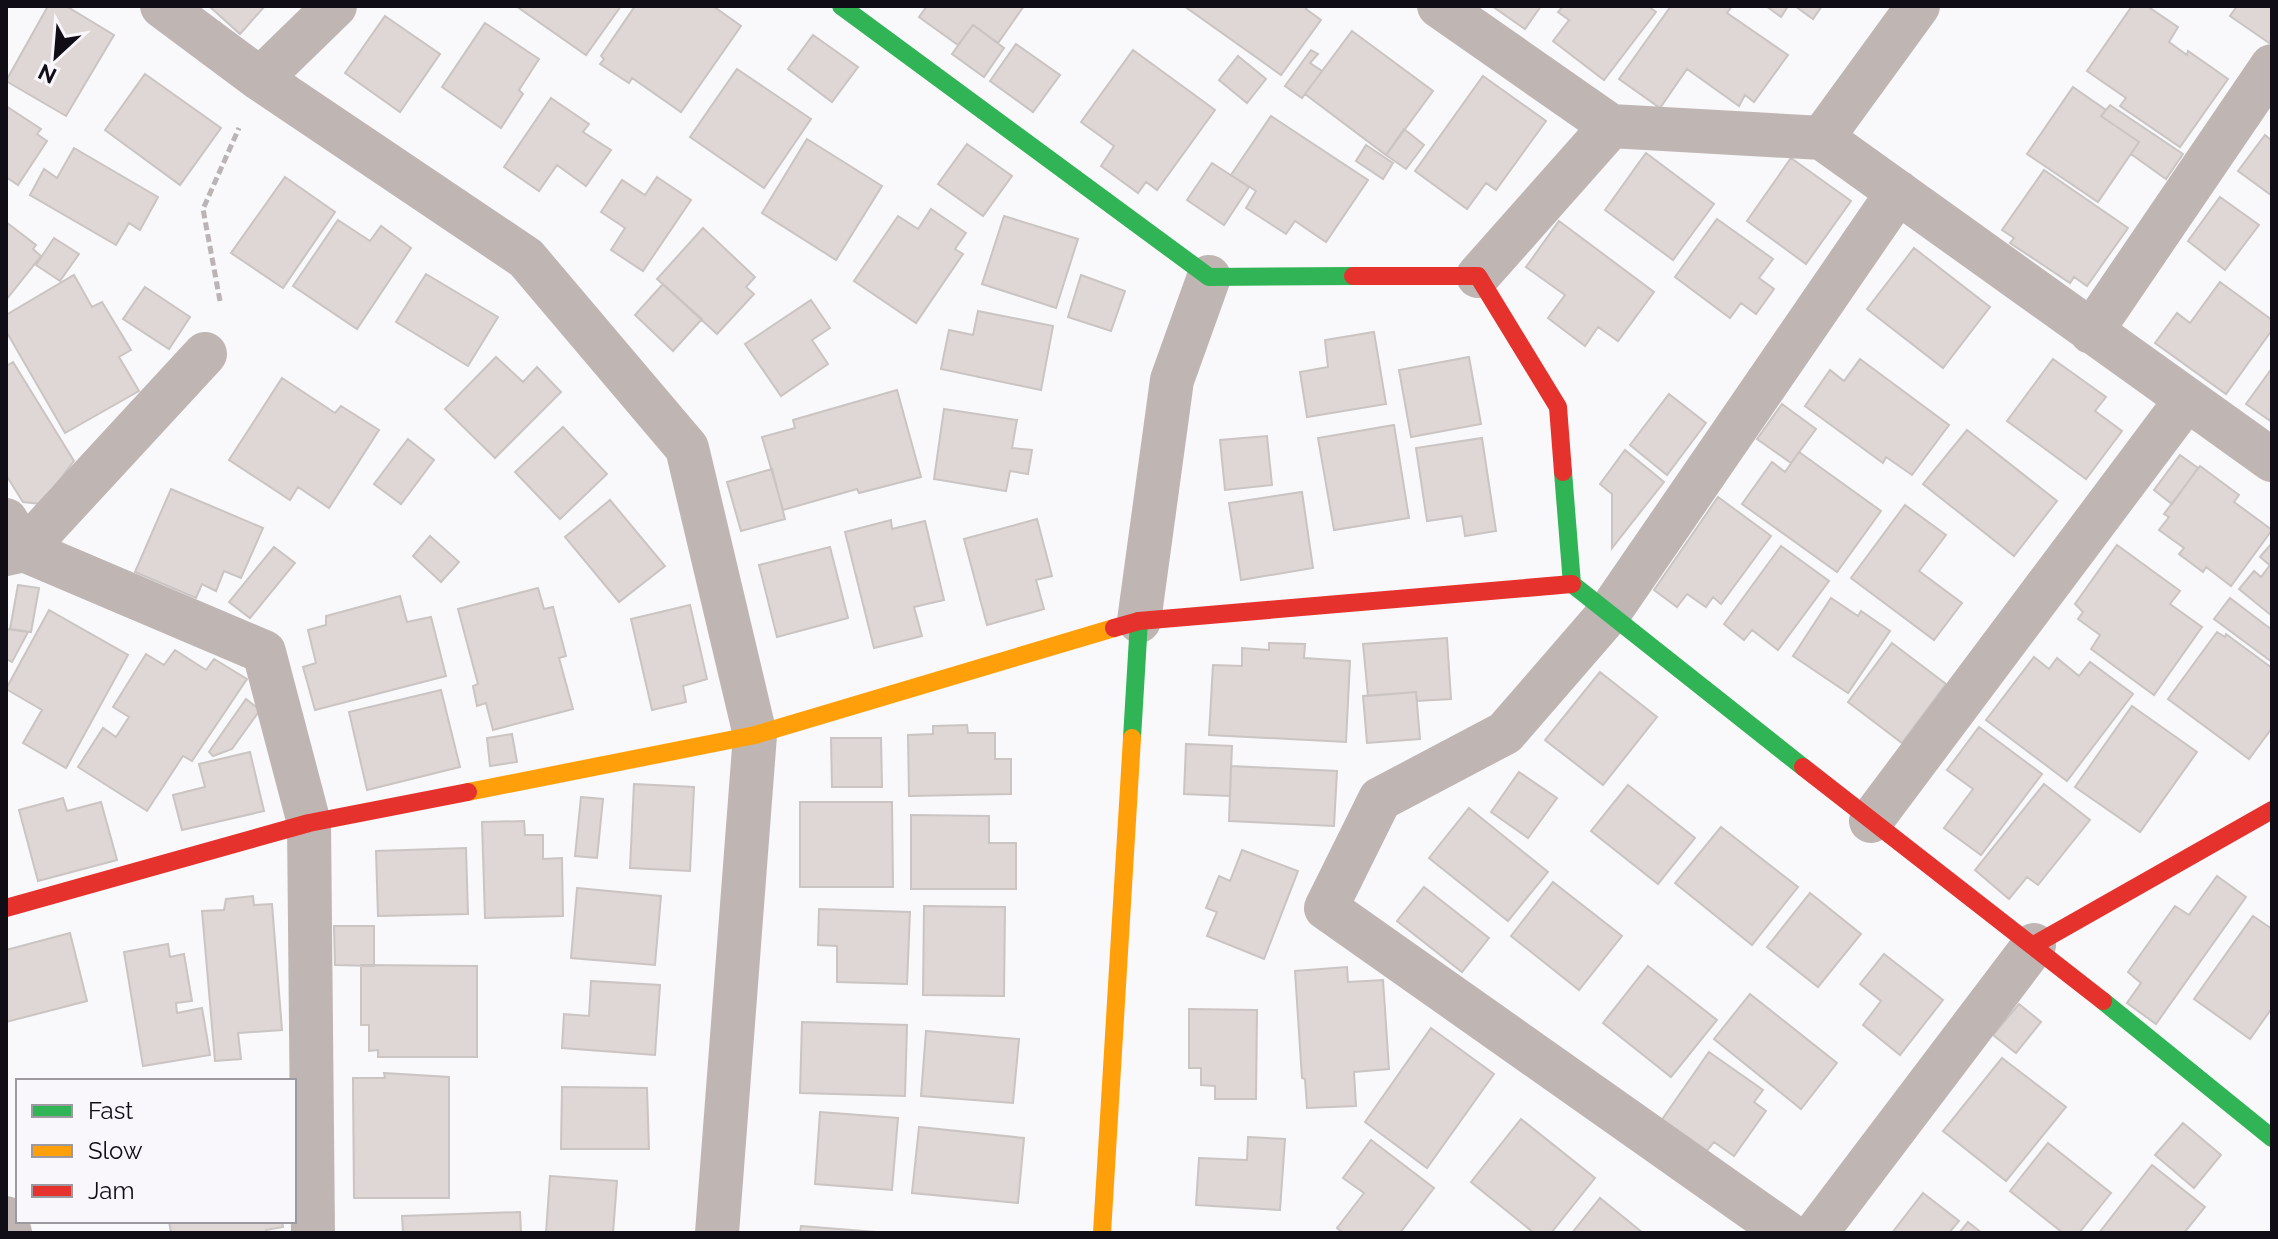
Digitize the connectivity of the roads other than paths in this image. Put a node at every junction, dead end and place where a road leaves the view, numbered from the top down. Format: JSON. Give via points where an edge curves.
{"nodes":[{"id":1,"x":162,"y":6,"type":"edge"},
{"id":2,"x":335,"y":6,"type":"edge"},
{"id":3,"x":1439,"y":6,"type":"edge"},
{"id":4,"x":1918,"y":6,"type":"edge"},
{"id":5,"x":859,"y":11,"type":"edge"},
{"id":6,"x":2272,"y":66,"type":"edge"},
{"id":7,"x":260,"y":79,"type":"junction"},
{"id":8,"x":1611,"y":126,"type":"junction"},
{"id":9,"x":1822,"y":138,"type":"junction"},
{"id":10,"x":1898,"y":192,"type":"junction"},
{"id":11,"x":1478,"y":276,"type":"junction"},
{"id":12,"x":1209,"y":277,"type":"junction"},
{"id":13,"x":2091,"y":332,"type":"junction"},
{"id":14,"x":205,"y":354,"type":"road end"},
{"id":15,"x":2187,"y":399,"type":"junction"},
{"id":16,"x":2272,"y":460,"type":"edge"},
{"id":17,"x":12,"y":541,"type":"edge"},
{"id":18,"x":1572,"y":584,"type":"junction"},
{"id":19,"x":1609,"y":613,"type":"junction"},
{"id":20,"x":1139,"y":621,"type":"junction"},
{"id":21,"x":755,"y":735,"type":"junction"},
{"id":22,"x":2272,"y":810,"type":"edge"},
{"id":23,"x":1871,"y":821,"type":"junction"},
{"id":24,"x":309,"y":823,"type":"junction"},
{"id":25,"x":6,"y":908,"type":"edge"},
{"id":26,"x":2034,"y":945,"type":"junction"},
{"id":27,"x":2272,"y":1138,"type":"edge"},
{"id":28,"x":6,"y":1218,"type":"edge"},
{"id":29,"x":10,"y":1233,"type":"edge"},
{"id":30,"x":313,"y":1233,"type":"edge"},
{"id":31,"x":717,"y":1233,"type":"edge"},
{"id":32,"x":1102,"y":1233,"type":"edge"},
{"id":33,"x":1787,"y":1233,"type":"edge"},
{"id":34,"x":1816,"y":1233,"type":"edge"}],
"edges":[{"from":1,"to":7,"type":"street"},
{"from":2,"to":7,"type":"street"},
{"from":3,"to":8,"type":"street"},
{"from":4,"to":9,"type":"street"},
{"from":5,"to":12,"type":"street"},
{"from":6,"to":13,"type":"street"},
{"from":7,"to":21,"type":"street","via":[[526,258],[687,448]]},
{"from":8,"to":9,"type":"street"},
{"from":8,"to":11,"type":"street"},
{"from":9,"to":10,"type":"street"},
{"from":10,"to":13,"type":"street"},
{"from":10,"to":19,"type":"street"},
{"from":11,"to":12,"type":"street"},
{"from":11,"to":18,"type":"street","via":[[1558,407]]},
{"from":12,"to":20,"type":"street","via":[[1172,380]]},
{"from":13,"to":15,"type":"street"},
{"from":14,"to":17,"type":"street"},
{"from":15,"to":16,"type":"street"},
{"from":15,"to":23,"type":"street"},
{"from":17,"to":24,"type":"street","via":[[264,652]]},
{"from":18,"to":19,"type":"street"},
{"from":18,"to":20,"type":"street"},
{"from":19,"to":23,"type":"street"},
{"from":19,"to":33,"type":"street","via":[[1505,733],[1380,799],[1326,908]]},
{"from":20,"to":21,"type":"street"},
{"from":20,"to":32,"type":"street"},
{"from":21,"to":24,"type":"street"},
{"from":21,"to":31,"type":"street"},
{"from":22,"to":26,"type":"street"},
{"from":23,"to":26,"type":"street"},
{"from":24,"to":25,"type":"street"},
{"from":24,"to":30,"type":"street"},
{"from":26,"to":27,"type":"street"},
{"from":26,"to":34,"type":"street"},
{"from":28,"to":29,"type":"street"}]}
